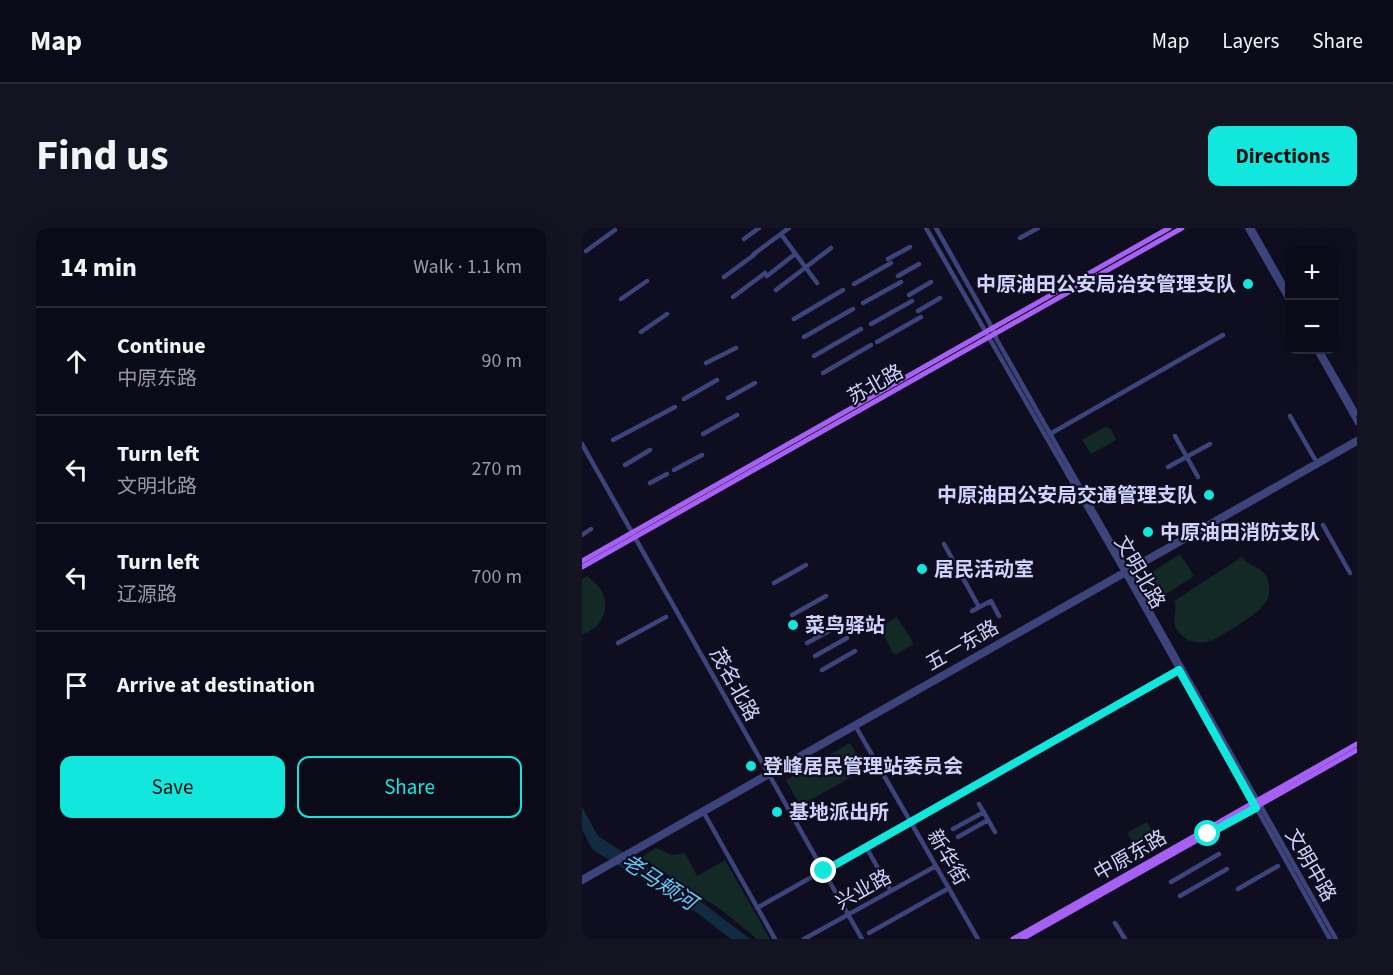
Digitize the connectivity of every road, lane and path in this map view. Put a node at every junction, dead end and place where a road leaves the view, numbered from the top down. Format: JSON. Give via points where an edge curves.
{"nodes":[{"id":1,"x":759,"y":228,"type":"edge"},
{"id":2,"x":789,"y":228,"type":"edge"},
{"id":3,"x":926,"y":228,"type":"edge"},
{"id":4,"x":936,"y":228,"type":"edge"},
{"id":5,"x":1038,"y":228,"type":"edge"},
{"id":6,"x":1169,"y":228,"type":"edge"},
{"id":7,"x":1182,"y":228,"type":"edge"},
{"id":8,"x":1247,"y":228,"type":"edge"},
{"id":9,"x":1252,"y":228,"type":"edge"},
{"id":10,"x":615,"y":230,"type":"dead end"},
{"id":11,"x":781,"y":234,"type":"junction"},
{"id":12,"x":1020,"y":238,"type":"dead end"},
{"id":13,"x":744,"y":239,"type":"dead end"},
{"id":14,"x":910,"y":247,"type":"dead end"},
{"id":15,"x":831,"y":248,"type":"dead end"},
{"id":16,"x":586,"y":251,"type":"dead end"},
{"id":17,"x":795,"y":254,"type":"junction"},
{"id":18,"x":919,"y":264,"type":"dead end"},
{"id":19,"x":806,"y":267,"type":"junction"},
{"id":20,"x":898,"y":276,"type":"dead end"},
{"id":21,"x":724,"y":277,"type":"dead end"},
{"id":22,"x":647,"y":281,"type":"dead end"},
{"id":23,"x":901,"y":282,"type":"dead end"},
{"id":24,"x":931,"y":282,"type":"dead end"},
{"id":25,"x":817,"y":283,"type":"dead end"},
{"id":26,"x":854,"y":284,"type":"dead end"},
{"id":27,"x":1285,"y":286,"type":"edge"},
{"id":28,"x":776,"y":290,"type":"dead end"},
{"id":29,"x":843,"y":290,"type":"dead end"},
{"id":30,"x":909,"y":295,"type":"dead end"},
{"id":31,"x":733,"y":297,"type":"dead end"},
{"id":32,"x":940,"y":298,"type":"dead end"},
{"id":33,"x":621,"y":299,"type":"dead end"},
{"id":34,"x":1288,"y":300,"type":"edge"},
{"id":35,"x":912,"y":301,"type":"dead end"},
{"id":36,"x":863,"y":303,"type":"dead end"},
{"id":37,"x":853,"y":309,"type":"dead end"},
{"id":38,"x":918,"y":311,"type":"dead end"},
{"id":39,"x":667,"y":314,"type":"dead end"},
{"id":40,"x":921,"y":317,"type":"dead end"},
{"id":41,"x":794,"y":319,"type":"dead end"},
{"id":42,"x":871,"y":324,"type":"dead end"},
{"id":43,"x":861,"y":328,"type":"dead end"},
{"id":44,"x":642,"y":332,"type":"dead end"},
{"id":45,"x":990,"y":333,"type":"junction"},
{"id":46,"x":1223,"y":335,"type":"dead end"},
{"id":47,"x":804,"y":337,"type":"dead end"},
{"id":48,"x":877,"y":342,"type":"dead end"},
{"id":49,"x":871,"y":345,"type":"dead end"},
{"id":50,"x":736,"y":348,"type":"dead end"},
{"id":51,"x":1320,"y":354,"type":"edge"},
{"id":52,"x":1320,"y":354,"type":"edge"},
{"id":53,"x":814,"y":356,"type":"dead end"},
{"id":54,"x":706,"y":363,"type":"dead end"},
{"id":55,"x":823,"y":373,"type":"dead end"},
{"id":56,"x":717,"y":380,"type":"dead end"},
{"id":57,"x":755,"y":383,"type":"dead end"},
{"id":58,"x":728,"y":398,"type":"dead end"},
{"id":59,"x":684,"y":399,"type":"dead end"},
{"id":60,"x":675,"y":406,"type":"dead end"},
{"id":61,"x":1357,"y":414,"type":"edge"},
{"id":62,"x":737,"y":415,"type":"dead end"},
{"id":63,"x":1290,"y":416,"type":"dead end"},
{"id":64,"x":1357,"y":423,"type":"edge"},
{"id":65,"x":703,"y":434,"type":"dead end"},
{"id":66,"x":1050,"y":434,"type":"junction"},
{"id":67,"x":1175,"y":436,"type":"dead end"},
{"id":68,"x":613,"y":440,"type":"dead end"},
{"id":69,"x":1357,"y":441,"type":"edge"},
{"id":70,"x":582,"y":444,"type":"edge"},
{"id":71,"x":1210,"y":444,"type":"dead end"},
{"id":72,"x":650,"y":450,"type":"dead end"},
{"id":73,"x":702,"y":454,"type":"dead end"},
{"id":74,"x":1186,"y":457,"type":"junction"},
{"id":75,"x":1317,"y":463,"type":"junction"},
{"id":76,"x":625,"y":465,"type":"dead end"},
{"id":77,"x":1168,"y":467,"type":"dead end"},
{"id":78,"x":674,"y":470,"type":"dead end"},
{"id":79,"x":667,"y":474,"type":"dead end"},
{"id":80,"x":1198,"y":477,"type":"dead end"},
{"id":81,"x":650,"y":483,"type":"dead end"},
{"id":82,"x":1323,"y":525,"type":"dead end"},
{"id":83,"x":591,"y":529,"type":"dead end"},
{"id":84,"x":582,"y":535,"type":"edge"},
{"id":85,"x":634,"y":535,"type":"junction"},
{"id":86,"x":944,"y":544,"type":"dead end"},
{"id":87,"x":582,"y":561,"type":"edge"},
{"id":88,"x":806,"y":565,"type":"dead end"},
{"id":89,"x":582,"y":567,"type":"edge"},
{"id":90,"x":1126,"y":572,"type":"junction"},
{"id":91,"x":1350,"y":573,"type":"dead end"},
{"id":92,"x":774,"y":583,"type":"dead end"},
{"id":93,"x":826,"y":596,"type":"dead end"},
{"id":94,"x":979,"y":607,"type":"junction"},
{"id":95,"x":972,"y":611,"type":"dead end"},
{"id":96,"x":792,"y":615,"type":"dead end"},
{"id":97,"x":999,"y":615,"type":"dead end"},
{"id":98,"x":666,"y":617,"type":"dead end"},
{"id":99,"x":840,"y":625,"type":"dead end"},
{"id":100,"x":848,"y":638,"type":"dead end"},
{"id":101,"x":618,"y":643,"type":"dead end"},
{"id":102,"x":807,"y":643,"type":"dead end"},
{"id":103,"x":855,"y":651,"type":"dead end"},
{"id":104,"x":815,"y":656,"type":"dead end"},
{"id":105,"x":822,"y":670,"type":"dead end"},
{"id":106,"x":1179,"y":670,"type":"junction"},
{"id":107,"x":856,"y":727,"type":"junction"},
{"id":108,"x":1357,"y":744,"type":"edge"},
{"id":109,"x":1357,"y":750,"type":"edge"},
{"id":110,"x":769,"y":774,"type":"junction"},
{"id":111,"x":979,"y":804,"type":"dead end"},
{"id":112,"x":1256,"y":804,"type":"junction"},
{"id":113,"x":984,"y":812,"type":"junction"},
{"id":114,"x":704,"y":813,"type":"junction"},
{"id":115,"x":988,"y":820,"type":"junction"},
{"id":116,"x":911,"y":822,"type":"junction"},
{"id":117,"x":953,"y":829,"type":"dead end"},
{"id":118,"x":995,"y":832,"type":"dead end"},
{"id":119,"x":958,"y":837,"type":"dead end"},
{"id":120,"x":866,"y":847,"type":"junction"},
{"id":121,"x":632,"y":851,"type":"junction"},
{"id":122,"x":1219,"y":854,"type":"dead end"},
{"id":123,"x":936,"y":866,"type":"junction"},
{"id":124,"x":1278,"y":866,"type":"dead end"},
{"id":125,"x":1227,"y":869,"type":"dead end"},
{"id":126,"x":824,"y":871,"type":"junction"},
{"id":127,"x":582,"y":880,"type":"edge"},
{"id":128,"x":1171,"y":882,"type":"dead end"},
{"id":129,"x":949,"y":888,"type":"junction"},
{"id":130,"x":1238,"y":889,"type":"dead end"},
{"id":131,"x":891,"y":891,"type":"junction"},
{"id":132,"x":1180,"y":896,"type":"dead end"},
{"id":133,"x":758,"y":908,"type":"junction"},
{"id":134,"x":849,"y":915,"type":"junction"},
{"id":135,"x":1115,"y":923,"type":"dead end"},
{"id":136,"x":869,"y":933,"type":"dead end"},
{"id":137,"x":775,"y":939,"type":"edge"},
{"id":138,"x":804,"y":939,"type":"edge"},
{"id":139,"x":862,"y":939,"type":"edge"},
{"id":140,"x":978,"y":939,"type":"edge"},
{"id":141,"x":1013,"y":939,"type":"edge"},
{"id":142,"x":1022,"y":939,"type":"edge"},
{"id":143,"x":1125,"y":939,"type":"edge"},
{"id":144,"x":1330,"y":939,"type":"edge"},
{"id":145,"x":1336,"y":939,"type":"edge"}],
"edges":[{"from":1,"to":13,"type":"street"},
{"from":2,"to":11,"type":"street"},
{"from":3,"to":45,"type":"street","name":"文明北路"},
{"from":4,"to":45,"type":"street","name":"文明北路"},
{"from":5,"to":12,"type":"street"},
{"from":6,"to":45,"type":"main road","name":"苏北路"},
{"from":7,"to":45,"type":"main road","name":"苏北路"},
{"from":8,"to":34,"type":"street"},
{"from":9,"to":27,"type":"street"},
{"from":10,"to":16,"type":"street"},
{"from":11,"to":17,"type":"street"},
{"from":11,"to":21,"type":"street"},
{"from":14,"to":26,"type":"street"},
{"from":15,"to":19,"type":"street"},
{"from":17,"to":19,"type":"street"},
{"from":17,"to":31,"type":"street"},
{"from":18,"to":20,"type":"street"},
{"from":19,"to":25,"type":"street"},
{"from":19,"to":28,"type":"street"},
{"from":22,"to":33,"type":"street"},
{"from":23,"to":36,"type":"street"},
{"from":24,"to":30,"type":"street"},
{"from":29,"to":41,"type":"street"},
{"from":32,"to":38,"type":"street"},
{"from":35,"to":42,"type":"street"},
{"from":37,"to":47,"type":"street"},
{"from":39,"to":44,"type":"street"},
{"from":40,"to":48,"type":"street"},
{"from":43,"to":53,"type":"street"},
{"from":45,"to":66,"type":"street","name":"文明北路"},
{"from":45,"to":85,"type":"main road","name":"苏北路"},
{"from":45,"to":90,"type":"street","name":"文明北路"},
{"from":46,"to":66,"type":"street"},
{"from":49,"to":55,"type":"street"},
{"from":50,"to":54,"type":"street"},
{"from":51,"to":61,"type":"street"},
{"from":52,"to":64,"type":"street"},
{"from":56,"to":59,"type":"street"},
{"from":57,"to":58,"type":"street"},
{"from":60,"to":68,"type":"street"},
{"from":62,"to":65,"type":"street"},
{"from":63,"to":75,"type":"street"},
{"from":66,"to":90,"type":"street","name":"文明北路"},
{"from":67,"to":74,"type":"street"},
{"from":69,"to":75,"type":"street","name":"五一东路"},
{"from":69,"to":90,"type":"street","name":"五一东路"},
{"from":70,"to":85,"type":"street","name":"茂名北路"},
{"from":71,"to":74,"type":"street"},
{"from":72,"to":76,"type":"street"},
{"from":73,"to":78,"type":"street"},
{"from":74,"to":77,"type":"street"},
{"from":74,"to":80,"type":"street"},
{"from":75,"to":90,"type":"street","name":"五一东路"},
{"from":79,"to":81,"type":"street"},
{"from":82,"to":91,"type":"street"},
{"from":83,"to":84,"type":"street"},
{"from":85,"to":87,"type":"main road","name":"苏北路"},
{"from":85,"to":89,"type":"main road","name":"苏北路"},
{"from":85,"to":110,"type":"street","name":"茂名北路"},
{"from":86,"to":94,"type":"street"},
{"from":88,"to":92,"type":"street"},
{"from":90,"to":106,"type":"street","name":"文明北路"},
{"from":90,"to":107,"type":"street","name":"五一东路"},
{"from":90,"to":110,"type":"street","name":"五一东路"},
{"from":90,"to":112,"type":"street","name":"文明北路"},
{"from":93,"to":96,"type":"street"},
{"from":94,"to":95,"type":"street"},
{"from":94,"to":97,"type":"street","via":[[991,601]]},
{"from":98,"to":101,"type":"street"},
{"from":99,"to":102,"type":"street"},
{"from":100,"to":104,"type":"street"},
{"from":103,"to":105,"type":"street"},
{"from":106,"to":112,"type":"street","name":"文明北路"},
{"from":106,"to":116,"type":"street"},
{"from":107,"to":110,"type":"street","name":"五一东路"},
{"from":107,"to":116,"type":"street","name":"新华街"},
{"from":108,"to":112,"type":"main road","name":"中原东路"},
{"from":109,"to":112,"type":"main road","name":"中原东路"},
{"from":110,"to":114,"type":"street","name":"五一东路"},
{"from":110,"to":121,"type":"street","name":"五一东路"},
{"from":110,"to":126,"type":"street","name":"茂名北路"},
{"from":111,"to":113,"type":"street"},
{"from":112,"to":141,"type":"main road","name":"中原东路"},
{"from":112,"to":142,"type":"main road","name":"中原东路"},
{"from":112,"to":144,"type":"street","name":"文明中路"},
{"from":112,"to":145,"type":"street","name":"文明中路"},
{"from":113,"to":115,"type":"street"},
{"from":113,"to":117,"type":"street"},
{"from":114,"to":121,"type":"street","name":"五一东路"},
{"from":114,"to":133,"type":"street"},
{"from":115,"to":118,"type":"street"},
{"from":115,"to":119,"type":"street"},
{"from":116,"to":120,"type":"street"},
{"from":116,"to":123,"type":"street","name":"新华街"},
{"from":120,"to":126,"type":"street"},
{"from":120,"to":131,"type":"street"},
{"from":121,"to":127,"type":"street","name":"五一东路"},
{"from":122,"to":128,"type":"street"},
{"from":123,"to":129,"type":"street","name":"新华街"},
{"from":123,"to":131,"type":"street","name":"兴业路"},
{"from":124,"to":130,"type":"street"},
{"from":125,"to":132,"type":"street"},
{"from":126,"to":133,"type":"street"},
{"from":126,"to":134,"type":"street","name":"茂名北路"},
{"from":129,"to":136,"type":"street"},
{"from":129,"to":140,"type":"street","name":"新华街"},
{"from":131,"to":134,"type":"street","name":"兴业路"},
{"from":133,"to":137,"type":"street"},
{"from":134,"to":138,"type":"street","name":"兴业路"},
{"from":134,"to":139,"type":"street","name":"茂名北路"},
{"from":135,"to":143,"type":"street"}]}
